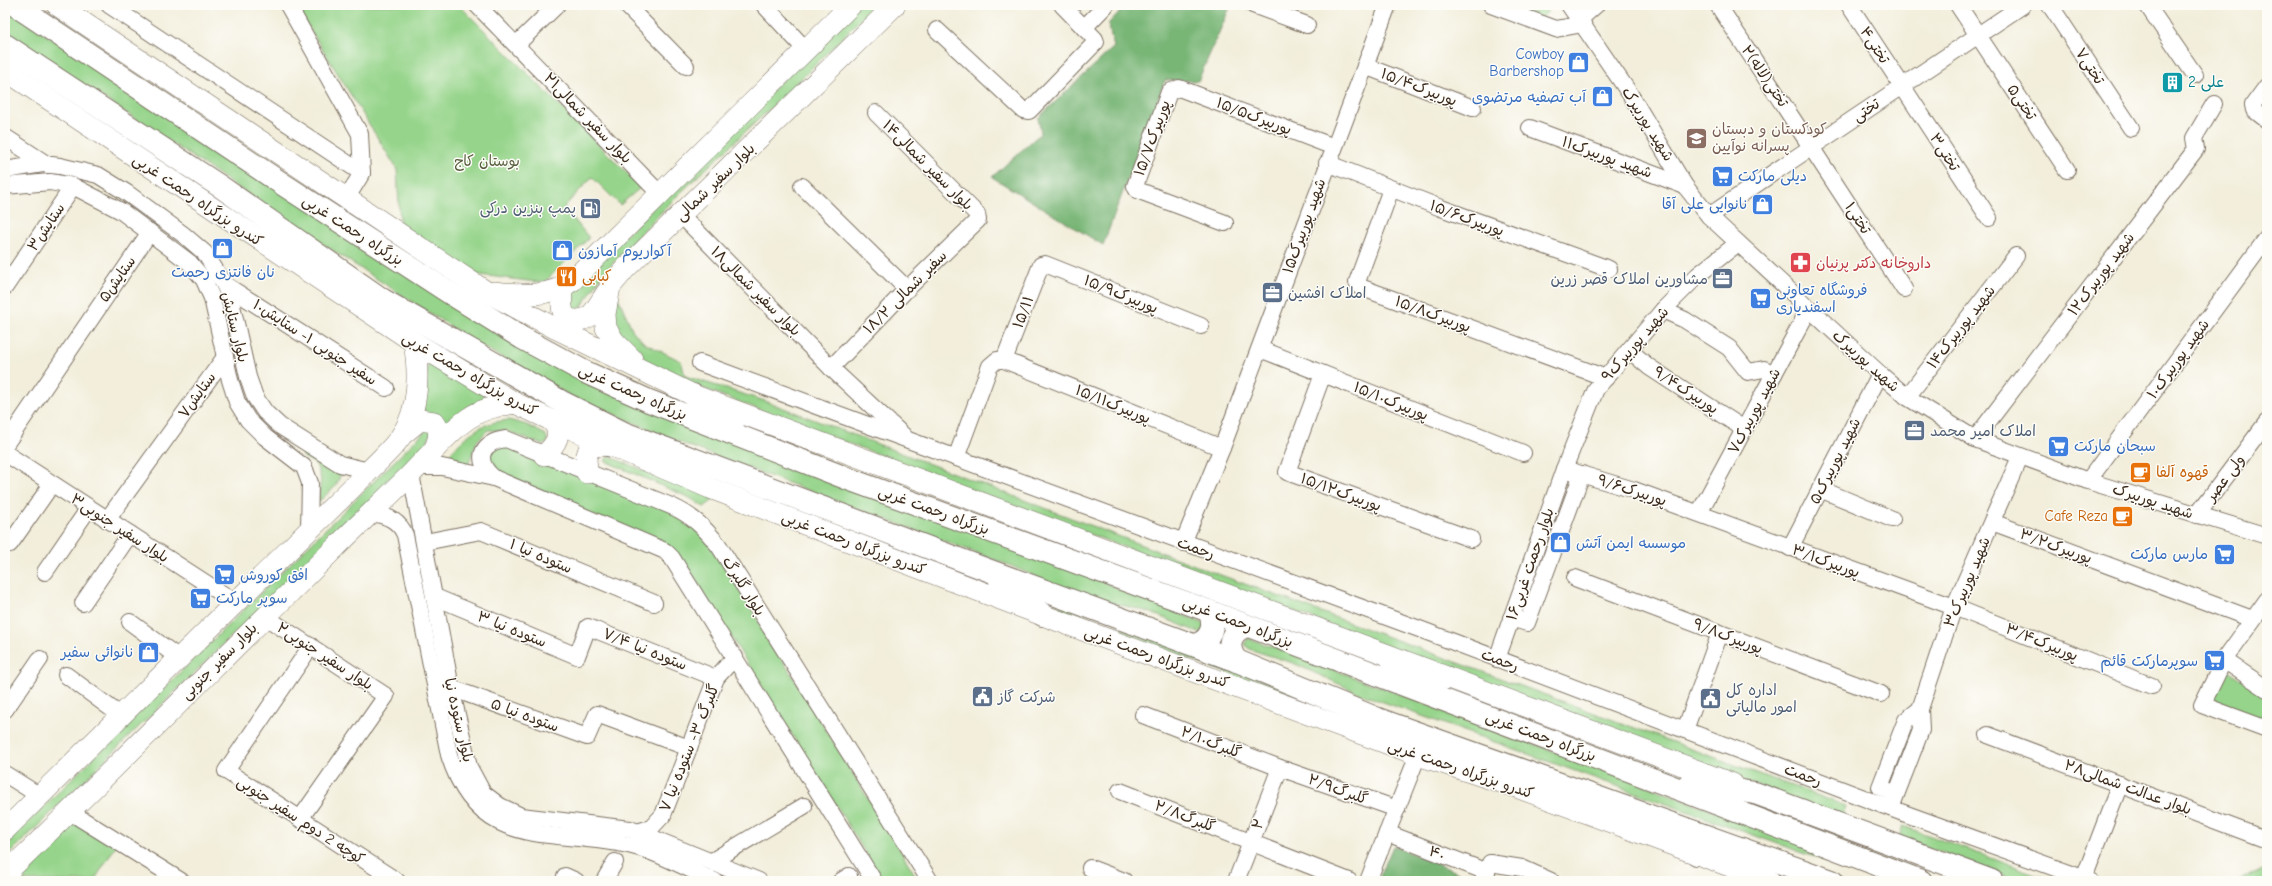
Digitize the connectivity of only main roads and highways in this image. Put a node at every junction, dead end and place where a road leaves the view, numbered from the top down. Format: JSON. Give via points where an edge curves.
{"nodes":[{"id":1,"x":15,"y":5,"type":"edge"},
{"id":2,"x":57,"y":5,"type":"edge"},
{"id":3,"x":851,"y":5,"type":"edge"},
{"id":4,"x":895,"y":5,"type":"edge"},
{"id":5,"x":5,"y":45,"type":"edge"},
{"id":6,"x":5,"y":70,"type":"edge"},
{"id":7,"x":284,"y":185,"type":"junction"},
{"id":8,"x":346,"y":198,"type":"junction"},
{"id":9,"x":267,"y":219,"type":"junction"},
{"id":10,"x":306,"y":272,"type":"junction"},
{"id":11,"x":610,"y":287,"type":"junction"},
{"id":12,"x":562,"y":288,"type":"junction"},
{"id":13,"x":485,"y":291,"type":"junction"},
{"id":14,"x":414,"y":342,"type":"junction"},
{"id":15,"x":648,"y":373,"type":"junction"},
{"id":16,"x":694,"y":395,"type":"junction"},
{"id":17,"x":515,"y":403,"type":"junction"},
{"id":18,"x":551,"y":420,"type":"junction"},
{"id":19,"x":403,"y":434,"type":"junction"},
{"id":20,"x":746,"y":439,"type":"junction"},
{"id":21,"x":607,"y":445,"type":"junction"},
{"id":22,"x":434,"y":451,"type":"junction"},
{"id":23,"x":544,"y":455,"type":"road end"},
{"id":24,"x":702,"y":461,"type":"junction"},
{"id":25,"x":587,"y":473,"type":"road end"},
{"id":26,"x":985,"y":569,"type":"junction"},
{"id":27,"x":1209,"y":611,"type":"junction"},
{"id":28,"x":1043,"y":615,"type":"junction"},
{"id":29,"x":1247,"y":626,"type":"junction"},
{"id":30,"x":1196,"y":645,"type":"junction"},
{"id":31,"x":1237,"y":661,"type":"junction"},
{"id":32,"x":1355,"y":666,"type":"junction"},
{"id":33,"x":1447,"y":678,"type":"junction"},
{"id":34,"x":1652,"y":778,"type":"junction"},
{"id":35,"x":1755,"y":793,"type":"junction"},
{"id":36,"x":5,"y":830,"type":"edge"},
{"id":37,"x":1738,"y":847,"type":"junction"},
{"id":38,"x":1697,"y":854,"type":"junction"},
{"id":39,"x":5,"y":874,"type":"edge"},
{"id":40,"x":1770,"y":881,"type":"edge"},
{"id":41,"x":1790,"y":881,"type":"edge"},
{"id":42,"x":1832,"y":881,"type":"edge"},
{"id":43,"x":1921,"y":881,"type":"edge"},
{"id":44,"x":1992,"y":881,"type":"edge"}],
"edges":[{"from":1,"to":7,"type":"highway","name":"بزرگراه رحمت غربی"},
{"from":2,"to":8,"type":"main road"},
{"from":3,"to":12,"type":"main road","name":"بلوار سفیر شمالی"},
{"from":4,"to":11,"type":"main road","name":"بلوار سفیر شمالی","via":[[625,269]]},
{"from":5,"to":9,"type":"highway"},
{"from":6,"to":10,"type":"main road","name":"کندرو بزرگراه رحمت غربی"},
{"from":7,"to":8,"type":"main road"},
{"from":7,"to":20,"type":"highway","name":"بزرگراه رحمت غربی","via":[[450,294],[542,349],[585,372],[650,401]]},
{"from":8,"to":13,"type":"main road"},
{"from":9,"to":10,"type":"main road"},
{"from":9,"to":24,"type":"highway","via":[[382,300],[562,402],[624,433]]},
{"from":10,"to":14,"type":"main road","name":"کندرو بزرگراه رحمت غربی"},
{"from":11,"to":12,"type":"main road","via":[[590,316],[581,320],[566,317],[562,310]]},
{"from":11,"to":15,"type":"main road","name":"بلوار سفیر شمالی","via":[[605,314],[606,328],[622,350]]},
{"from":12,"to":13,"type":"main road","name":"بلوار سفیر شمالی","via":[[542,295]]},
{"from":13,"to":15,"type":"main road"},
{"from":14,"to":17,"type":"main road","name":"کندرو بزرگراه رحمت غربی"},
{"from":14,"to":19,"type":"main road","name":"بلوار سفیر جنوبی","via":[[417,386]]},
{"from":15,"to":16,"type":"main road"},
{"from":16,"to":20,"type":"highway"},
{"from":16,"to":33,"type":"main road"},
{"from":17,"to":18,"type":"main road","name":"کندرو بزرگراه رحمت غربی"},
{"from":17,"to":22,"type":"main road","name":"بلوار سفیر جنوبی","via":[[497,406],[471,417]]},
{"from":18,"to":21,"type":"main road","name":"کندرو بزرگراه رحمت غربی"},
{"from":18,"to":23,"type":"main road","via":[[558,432],[557,442]]},
{"from":19,"to":22,"type":"main road","via":[[420,420],[434,422],[439,434]]},
{"from":19,"to":36,"type":"main road","name":"بلوار سفیر جنوبی"},
{"from":20,"to":27,"type":"highway","name":"بزرگراه رحمت غربی"},
{"from":21,"to":24,"type":"highway"},
{"from":21,"to":25,"type":"main road","via":[[593,446],[589,449],[586,458]]},
{"from":21,"to":28,"type":"main road","name":"کندرو بزرگراه رحمت غربی","via":[[710,488]]},
{"from":22,"to":39,"type":"main road","name":"بلوار سفیر جنوبی"},
{"from":24,"to":26,"type":"highway"},
{"from":26,"to":28,"type":"highway"},
{"from":26,"to":30,"type":"highway"},
{"from":27,"to":29,"type":"highway","name":"بزرگراه رحمت غربی"},
{"from":27,"to":30,"type":"highway","via":[[1212,632],[1202,643]]},
{"from":28,"to":38,"type":"main road","name":"کندرو بزرگراه رحمت غربی","via":[[1418,755],[1516,787]]},
{"from":29,"to":31,"type":"highway","via":[[1236,632],[1230,643],[1230,650]]},
{"from":29,"to":32,"type":"highway","name":"بزرگراه رحمت غربی"},
{"from":30,"to":31,"type":"highway"},
{"from":31,"to":37,"type":"highway","via":[[1378,719]]},
{"from":32,"to":33,"type":"highway"},
{"from":32,"to":34,"type":"highway","name":"بزرگراه رحمت غربی"},
{"from":33,"to":35,"type":"main road"},
{"from":34,"to":35,"type":"highway"},
{"from":34,"to":43,"type":"highway","name":"بزرگراه رحمت غربی"},
{"from":35,"to":44,"type":"highway"},
{"from":37,"to":38,"type":"highway"},
{"from":37,"to":41,"type":"highway"},
{"from":37,"to":42,"type":"highway"},
{"from":38,"to":40,"type":"main road","name":"کندرو بزرگراه رحمت غربی"}]}
